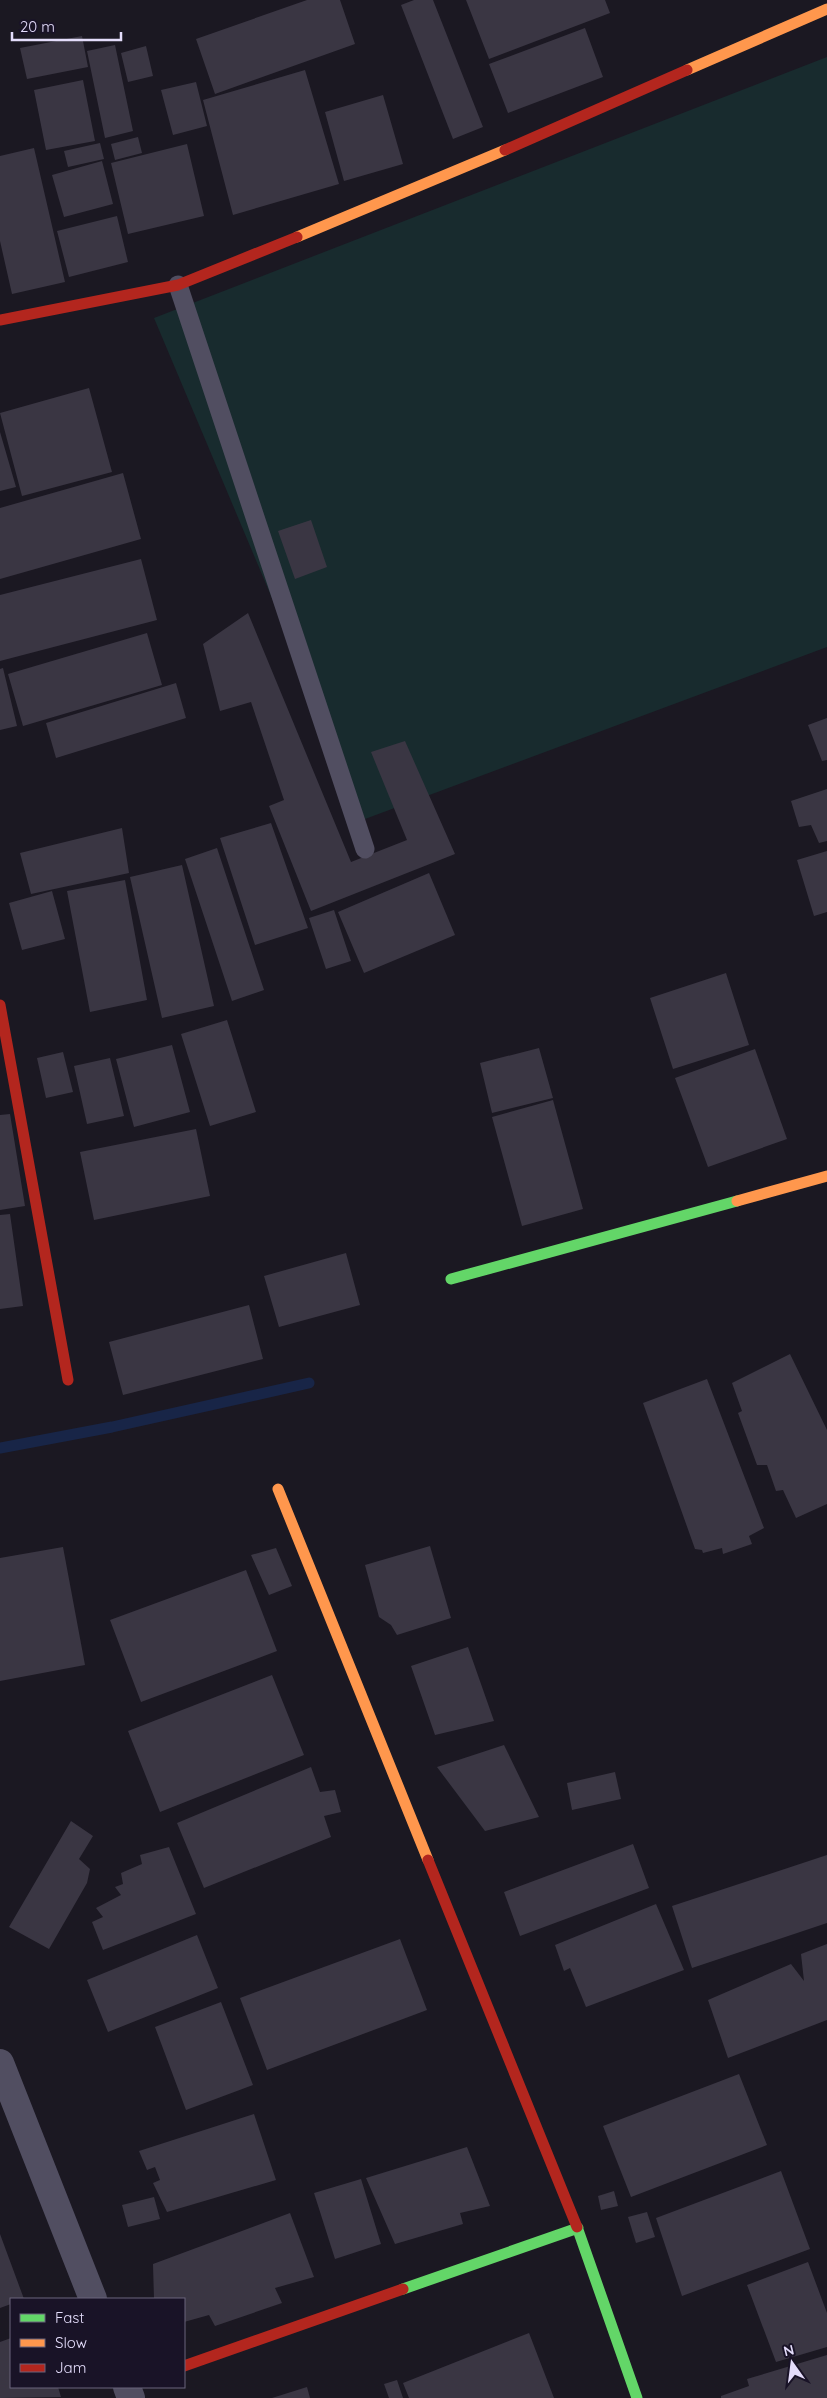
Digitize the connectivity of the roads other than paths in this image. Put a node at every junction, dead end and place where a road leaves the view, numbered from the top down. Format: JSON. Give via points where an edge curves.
{"nodes":[{"id":1,"x":827,"y":9,"type":"edge"},
{"id":2,"x":178,"y":284,"type":"junction"},
{"id":3,"x":0,"y":320,"type":"edge"},
{"id":4,"x":365,"y":849,"type":"dead end"},
{"id":5,"x":0,"y":1005,"type":"edge"},
{"id":6,"x":827,"y":1176,"type":"edge"},
{"id":7,"x":451,"y":1279,"type":"dead end"},
{"id":8,"x":68,"y":1380,"type":"dead end"},
{"id":9,"x":278,"y":1489,"type":"dead end"},
{"id":10,"x":0,"y":2063,"type":"edge"},
{"id":11,"x":578,"y":2228,"type":"junction"},
{"id":12,"x":93,"y":2298,"type":"edge"},
{"id":13,"x":185,"y":2366,"type":"edge"},
{"id":14,"x":637,"y":2398,"type":"edge"}],
"edges":[{"from":1,"to":2,"type":"street","via":[[392,199]]},
{"from":2,"to":3,"type":"street"},
{"from":2,"to":4,"type":"lane"},
{"from":5,"to":8,"type":"street"},
{"from":6,"to":7,"type":"street"},
{"from":9,"to":11,"type":"street"},
{"from":10,"to":12,"type":"street"},
{"from":11,"to":13,"type":"street"},
{"from":11,"to":14,"type":"street"}]}
